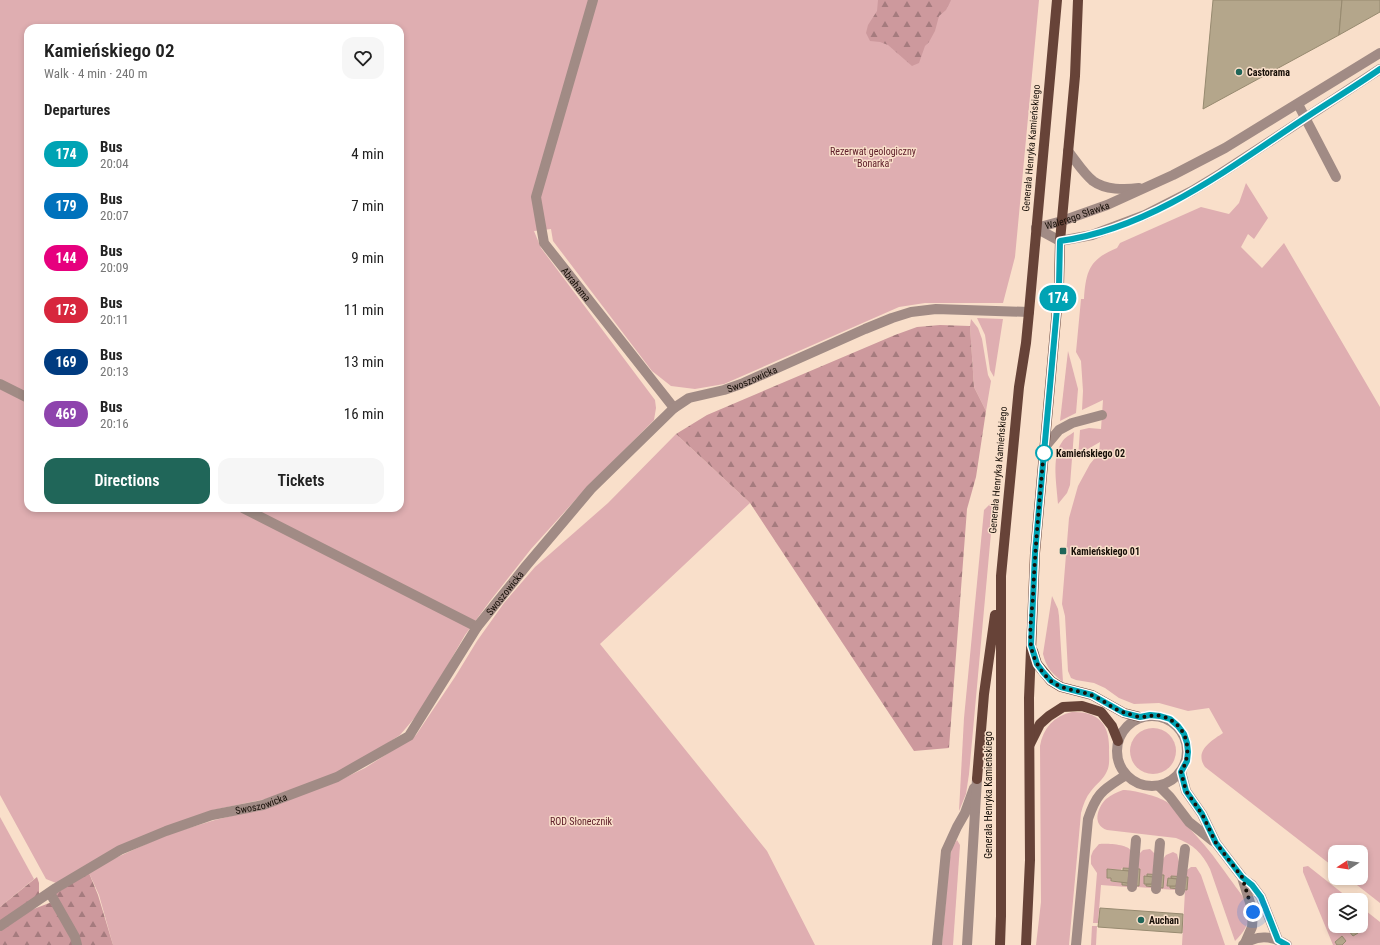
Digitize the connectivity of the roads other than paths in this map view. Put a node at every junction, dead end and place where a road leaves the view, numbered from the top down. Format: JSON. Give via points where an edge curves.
{"nodes":[{"id":1,"x":593,"y":0,"type":"edge"},
{"id":2,"x":1057,"y":0,"type":"edge"},
{"id":3,"x":1078,"y":0,"type":"edge"},
{"id":4,"x":1380,"y":54,"type":"edge"},
{"id":5,"x":1380,"y":69,"type":"edge"},
{"id":6,"x":1298,"y":104,"type":"junction"},
{"id":7,"x":1306,"y":117,"type":"junction"},
{"id":8,"x":1068,"y":151,"type":"junction"},
{"id":9,"x":1336,"y":177,"type":"dead end"},
{"id":10,"x":1147,"y":186,"type":"junction"},
{"id":11,"x":1062,"y":221,"type":"junction"},
{"id":12,"x":1036,"y":228,"type":"junction"},
{"id":13,"x":1060,"y":241,"type":"junction"},
{"id":14,"x":1029,"y":312,"type":"junction"},
{"id":15,"x":0,"y":384,"type":"edge"},
{"id":16,"x":24,"y":396,"type":"edge"},
{"id":17,"x":674,"y":408,"type":"junction"},
{"id":18,"x":1102,"y":415,"type":"dead end"},
{"id":19,"x":1044,"y":448,"type":"junction"},
{"id":20,"x":251,"y":512,"type":"edge"},
{"id":21,"x":1000,"y":576,"type":"junction"},
{"id":22,"x":477,"y":627,"type":"junction"},
{"id":23,"x":1031,"y":645,"type":"junction"},
{"id":24,"x":1140,"y":717,"type":"junction"},
{"id":25,"x":1118,"y":741,"type":"junction"},
{"id":26,"x":1028,"y":748,"type":"junction"},
{"id":27,"x":1181,"y":772,"type":"junction"},
{"id":28,"x":1126,"y":775,"type":"junction"},
{"id":29,"x":977,"y":779,"type":"junction"},
{"id":30,"x":1159,"y":786,"type":"junction"},
{"id":31,"x":1136,"y":840,"type":"dead end"},
{"id":32,"x":1160,"y":843,"type":"dead end"},
{"id":33,"x":1216,"y":843,"type":"junction"},
{"id":34,"x":1185,"y":850,"type":"dead end"},
{"id":35,"x":1242,"y":877,"type":"junction"},
{"id":36,"x":1132,"y":887,"type":"dead end"},
{"id":37,"x":1156,"y":889,"type":"dead end"},
{"id":38,"x":1180,"y":891,"type":"dead end"},
{"id":39,"x":50,"y":893,"type":"junction"},
{"id":40,"x":0,"y":926,"type":"edge"},
{"id":41,"x":1283,"y":942,"type":"edge"},
{"id":42,"x":1244,"y":944,"type":"edge"},
{"id":43,"x":78,"y":945,"type":"edge"},
{"id":44,"x":937,"y":945,"type":"edge"},
{"id":45,"x":967,"y":945,"type":"edge"},
{"id":46,"x":1000,"y":945,"type":"edge"},
{"id":47,"x":1026,"y":945,"type":"edge"},
{"id":48,"x":1076,"y":945,"type":"edge"}],
"edges":[{"from":1,"to":17,"type":"street","name":"Abrahama","via":[[536,197],[544,243]]},
{"from":2,"to":12,"type":"main road","name":"Generała Henryka Kamieńskiego"},
{"from":3,"to":8,"type":"main road","via":[[1075,76]]},
{"from":4,"to":6,"type":"street","name":"Walerego Sławka"},
{"from":5,"to":7,"type":"street","name":"Walerego Sławka"},
{"from":6,"to":7,"type":"street"},
{"from":6,"to":10,"type":"street","name":"Walerego Sławka","via":[[1225,148]]},
{"from":7,"to":9,"type":"street"},
{"from":7,"to":13,"type":"street","name":"Walerego Sławka","via":[[1220,174],[1169,204],[1102,232]]},
{"from":8,"to":10,"type":"street","name":"Walerego Sławka","via":[[1088,177],[1105,187],[1127,189]]},
{"from":8,"to":11,"type":"main road"},
{"from":10,"to":11,"type":"street","name":"Walerego Sławka","via":[[1107,205]]},
{"from":11,"to":12,"type":"street","name":"Walerego Sławka"},
{"from":11,"to":13,"type":"main road"},
{"from":12,"to":13,"type":"street","name":"Walerego Sławka"},
{"from":12,"to":14,"type":"main road","name":"Generała Henryka Kamieńskiego"},
{"from":13,"to":19,"type":"main road"},
{"from":14,"to":17,"type":"street","name":"Swoszowicka","via":[[936,309],[911,312],[865,328],[741,384],[689,398]]},
{"from":14,"to":21,"type":"main road","name":"Generała Henryka Kamieńskiego","via":[[1017,401]]},
{"from":15,"to":16,"type":"street"},
{"from":17,"to":22,"type":"street","name":"Swoszowicka","via":[[591,489]]},
{"from":18,"to":19,"type":"street","via":[[1072,423],[1059,430]]},
{"from":19,"to":23,"type":"main road","via":[[1035,553]]},
{"from":20,"to":22,"type":"street"},
{"from":21,"to":29,"type":"main road","via":[[984,694]]},
{"from":21,"to":46,"type":"main road","name":"Generała Henryka Kamieńskiego"},
{"from":22,"to":39,"type":"street","name":"Swoszowicka","via":[[409,736],[337,777],[263,805],[212,815],[120,850]]},
{"from":23,"to":24,"type":"main road","via":[[1037,664],[1051,681],[1061,687],[1092,695],[1124,713]]},
{"from":23,"to":26,"type":"main road"},
{"from":24,"to":25,"type":"street","via":[[1130,722]]},
{"from":24,"to":27,"type":"street","via":[[1150,715],[1170,719],[1184,734],[1188,752],[1187,761]]},
{"from":25,"to":26,"type":"main road","via":[[1112,726],[1101,712],[1082,706],[1063,708],[1049,716],[1040,724]]},
{"from":25,"to":28,"type":"street","via":[[1117,753]]},
{"from":26,"to":47,"type":"main road","via":[[1030,860]]},
{"from":27,"to":30,"type":"street"},
{"from":27,"to":33,"type":"street","via":[[1186,791],[1202,814]]},
{"from":28,"to":30,"type":"street","via":[[1141,784]]},
{"from":28,"to":48,"type":"street","via":[[1101,792],[1093,803],[1084,851]]},
{"from":29,"to":44,"type":"street","via":[[969,804],[946,851]]},
{"from":29,"to":45,"type":"street","name":"Generała Henryka Kamieńskiego"},
{"from":30,"to":33,"type":"street","via":[[1189,822]]},
{"from":31,"to":36,"type":"street"},
{"from":32,"to":37,"type":"street"},
{"from":33,"to":35,"type":"street"},
{"from":34,"to":38,"type":"street"},
{"from":35,"to":41,"type":"street","via":[[1261,897]]},
{"from":35,"to":42,"type":"street","via":[[1253,912],[1252,927]]},
{"from":39,"to":40,"type":"street","name":"Swoszowicka"},
{"from":39,"to":43,"type":"street"},
{"from":41,"to":42,"type":"street","via":[[1267,937],[1255,938]]}]}
